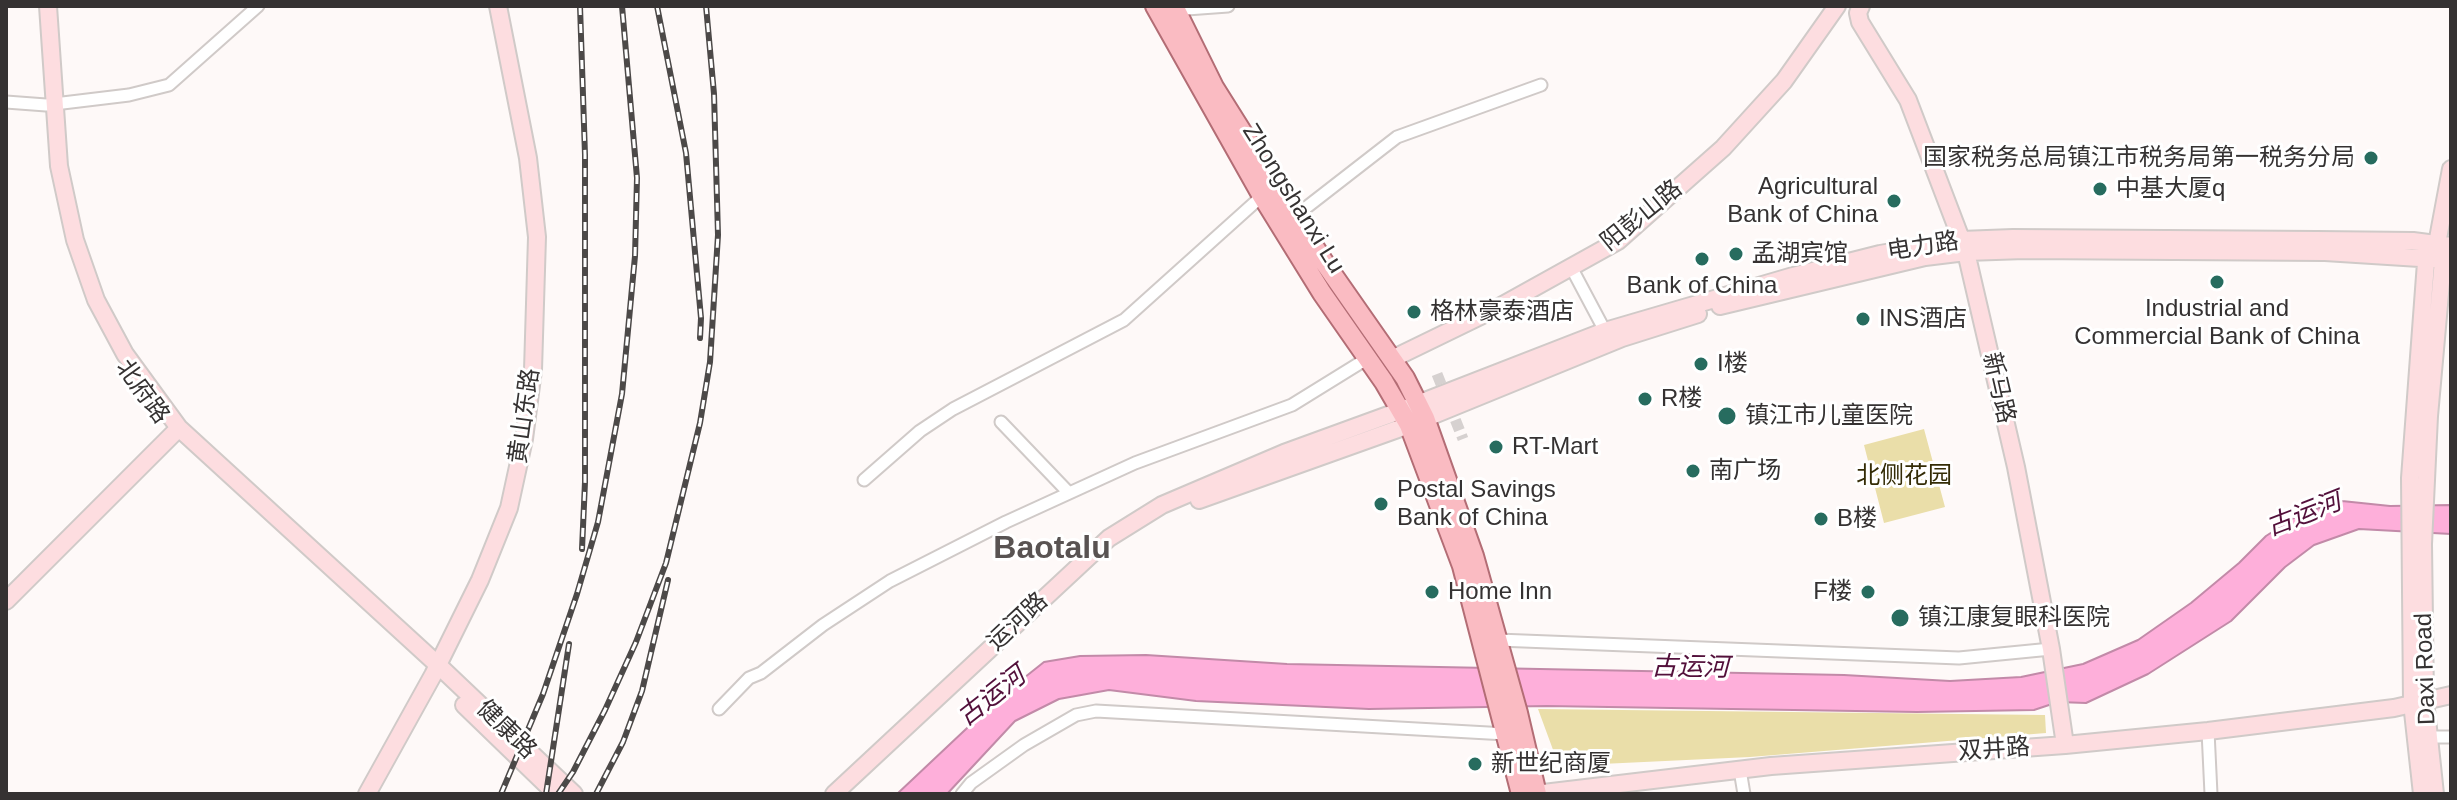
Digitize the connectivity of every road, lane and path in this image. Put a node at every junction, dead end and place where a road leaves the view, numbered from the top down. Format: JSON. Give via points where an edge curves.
{"nodes":[{"id":1,"x":40,"y":6,"type":"edge"},
{"id":2,"x":48,"y":6,"type":"edge"},
{"id":3,"x":258,"y":6,"type":"edge"},
{"id":4,"x":489,"y":6,"type":"edge"},
{"id":5,"x":498,"y":6,"type":"edge"},
{"id":6,"x":1228,"y":6,"type":"edge"},
{"id":7,"x":1837,"y":6,"type":"edge"},
{"id":8,"x":1861,"y":6,"type":"edge"},
{"id":9,"x":1166,"y":9,"type":"edge"},
{"id":10,"x":1541,"y":85,"type":"dead end"},
{"id":11,"x":6,"y":102,"type":"edge"},
{"id":12,"x":50,"y":105,"type":"junction"},
{"id":13,"x":2451,"y":169,"type":"edge"},
{"id":14,"x":1262,"y":196,"type":"junction"},
{"id":15,"x":1294,"y":217,"type":"junction"},
{"id":16,"x":1963,"y":246,"type":"junction"},
{"id":17,"x":2440,"y":251,"type":"edge"},
{"id":18,"x":1571,"y":267,"type":"junction"},
{"id":19,"x":1605,"y":331,"type":"junction"},
{"id":20,"x":1368,"y":358,"type":"junction"},
{"id":21,"x":1392,"y":359,"type":"junction"},
{"id":22,"x":1413,"y":414,"type":"junction"},
{"id":23,"x":1001,"y":422,"type":"dead end"},
{"id":24,"x":176,"y":431,"type":"junction"},
{"id":25,"x":864,"y":480,"type":"dead end"},
{"id":26,"x":1069,"y":493,"type":"junction"},
{"id":27,"x":6,"y":601,"type":"edge"},
{"id":28,"x":1495,"y":649,"type":"junction"},
{"id":29,"x":2051,"y":649,"type":"junction"},
{"id":30,"x":433,"y":668,"type":"junction"},
{"id":31,"x":2451,"y":695,"type":"edge"},
{"id":32,"x":2418,"y":702,"type":"junction"},
{"id":33,"x":719,"y":709,"type":"dead end"},
{"id":34,"x":1510,"y":713,"type":"junction"},
{"id":35,"x":2208,"y":731,"type":"junction"},
{"id":36,"x":1506,"y":734,"type":"junction"},
{"id":37,"x":2429,"y":737,"type":"junction"},
{"id":38,"x":2451,"y":737,"type":"edge"},
{"id":39,"x":2065,"y":745,"type":"junction"},
{"id":40,"x":1740,"y":770,"type":"junction"},
{"id":41,"x":360,"y":794,"type":"edge"},
{"id":42,"x":367,"y":794,"type":"edge"},
{"id":43,"x":556,"y":794,"type":"edge"},
{"id":44,"x":574,"y":794,"type":"edge"},
{"id":45,"x":834,"y":794,"type":"edge"},
{"id":46,"x":847,"y":794,"type":"edge"},
{"id":47,"x":962,"y":794,"type":"edge"},
{"id":48,"x":1521,"y":794,"type":"edge"},
{"id":49,"x":1536,"y":794,"type":"edge"},
{"id":50,"x":1744,"y":794,"type":"edge"},
{"id":51,"x":2211,"y":794,"type":"edge"},
{"id":52,"x":2422,"y":794,"type":"edge"},
{"id":53,"x":2435,"y":794,"type":"edge"}],
"edges":[{"from":1,"to":12,"type":"street","name":"北府路"},
{"from":2,"to":12,"type":"street","name":"北府路"},
{"from":3,"to":12,"type":"street","via":[[169,85]]},
{"from":4,"to":30,"type":"street","name":"黄山东路","via":[[521,160],[530,234],[529,331],[501,507]]},
{"from":5,"to":30,"type":"street","name":"黄山东路","via":[[528,158],[537,237],[533,370],[509,508],[480,580]]},
{"from":6,"to":9,"type":"street"},
{"from":7,"to":18,"type":"street","name":"阳彭山路","via":[[1784,81],[1723,148],[1618,241]]},
{"from":8,"to":16,"type":"street","name":"新马路","via":[[1860,22],[1908,100]]},
{"from":9,"to":14,"type":"main road","name":"Zhongshanxi Lu"},
{"from":9,"to":15,"type":"main road","name":"Zhongshanxi Lu"},
{"from":10,"to":15,"type":"street","via":[[1397,137]]},
{"from":11,"to":12,"type":"street"},
{"from":12,"to":24,"type":"street","name":"北府路","via":[[50,165],[64,241],[117,359]]},
{"from":13,"to":17,"type":"street"},
{"from":14,"to":20,"type":"main road","name":"Zhongshanxi Lu"},
{"from":14,"to":25,"type":"street","via":[[1124,320],[953,409]]},
{"from":15,"to":21,"type":"main road","name":"Zhongshanxi Lu"},
{"from":16,"to":17,"type":"street","name":"电力路"},
{"from":16,"to":19,"type":"street","name":"电力路","via":[[1880,254]]},
{"from":16,"to":22,"type":"street","name":"电力路","via":[[1720,306]]},
{"from":16,"to":29,"type":"street","name":"新马路","via":[[2016,467]]},
{"from":17,"to":32,"type":"street","name":"Daxi Road","via":[[2417,478]]},
{"from":18,"to":19,"type":"street"},
{"from":18,"to":21,"type":"street","name":"阳彭山路"},
{"from":19,"to":22,"type":"street","name":"电力路"},
{"from":20,"to":22,"type":"main road","name":"Zhongshanxi Lu"},
{"from":20,"to":26,"type":"street","via":[[1292,405]]},
{"from":21,"to":22,"type":"main road","name":"Zhongshanxi Lu"},
{"from":22,"to":28,"type":"main road","via":[[1474,556]]},
{"from":22,"to":45,"type":"street","name":"运河路","via":[[1284,453],[1162,505],[1109,538]]},
{"from":22,"to":46,"type":"street","name":"运河路","via":[[1180,507],[1111,548]]},
{"from":23,"to":26,"type":"street"},
{"from":24,"to":27,"type":"street"},
{"from":24,"to":30,"type":"street","name":"北府路"},
{"from":26,"to":33,"type":"street","via":[[890,581],[749,678]]},
{"from":28,"to":29,"type":"street","via":[[1959,658]]},
{"from":28,"to":34,"type":"main road"},
{"from":29,"to":39,"type":"street","name":"新马路"},
{"from":30,"to":41,"type":"street","name":"黄山东路"},
{"from":30,"to":42,"type":"street","name":"黄山东路"},
{"from":30,"to":43,"type":"street","name":"健康路"},
{"from":30,"to":44,"type":"street","name":"健康路"},
{"from":31,"to":32,"type":"street","name":"双井路"},
{"from":32,"to":35,"type":"street","name":"双井路"},
{"from":32,"to":37,"type":"street","name":"Daxi Road"},
{"from":32,"to":52,"type":"street","name":"Daxi Road"},
{"from":34,"to":36,"type":"main road"},
{"from":34,"to":49,"type":"main road"},
{"from":35,"to":39,"type":"street","name":"双井路"},
{"from":35,"to":51,"type":"street"},
{"from":36,"to":47,"type":"street","via":[[1096,711],[1076,715],[1024,745]]},
{"from":36,"to":48,"type":"main road"},
{"from":37,"to":38,"type":"street"},
{"from":37,"to":53,"type":"street","name":"Daxi Road"},
{"from":39,"to":40,"type":"street","name":"双井路"},
{"from":40,"to":49,"type":"street","name":"双井路"},
{"from":40,"to":50,"type":"street"}]}
